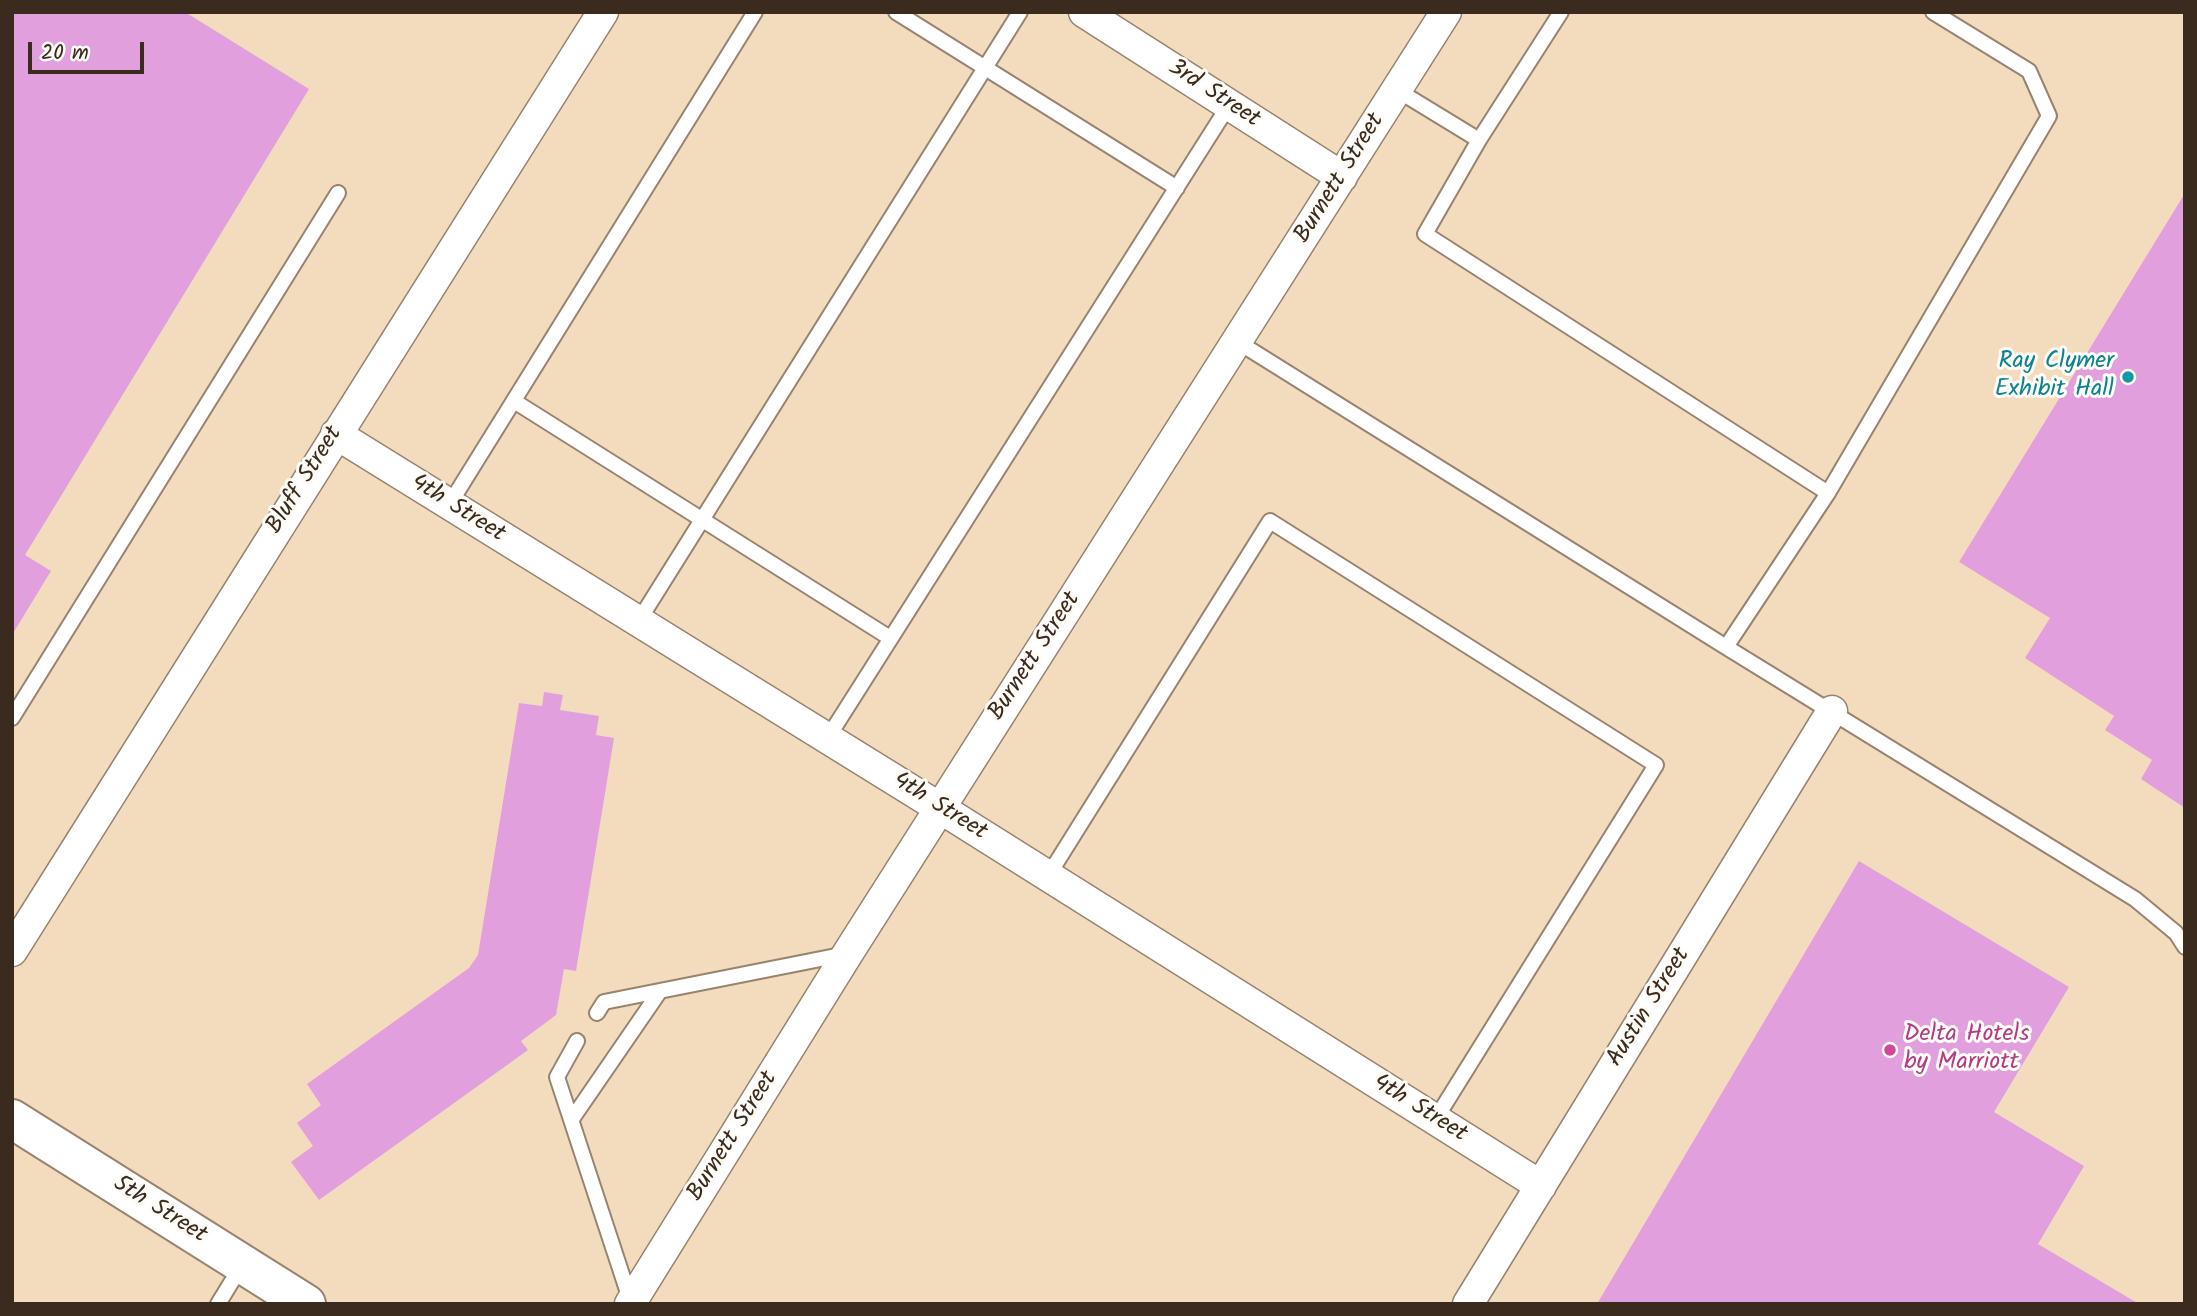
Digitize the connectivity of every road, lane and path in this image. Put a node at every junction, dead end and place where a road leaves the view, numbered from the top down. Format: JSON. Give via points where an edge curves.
{"nodes":[{"id":1,"x":603,"y":12,"type":"edge"},
{"id":2,"x":755,"y":12,"type":"edge"},
{"id":3,"x":896,"y":12,"type":"edge"},
{"id":4,"x":1020,"y":12,"type":"edge"},
{"id":5,"x":1084,"y":12,"type":"edge"},
{"id":6,"x":1446,"y":12,"type":"edge"},
{"id":7,"x":1561,"y":12,"type":"edge"},
{"id":8,"x":1933,"y":12,"type":"edge"},
{"id":9,"x":985,"y":68,"type":"junction"},
{"id":10,"x":1397,"y":90,"type":"junction"},
{"id":11,"x":1229,"y":105,"type":"junction"},
{"id":12,"x":1479,"y":140,"type":"junction"},
{"id":13,"x":1342,"y":177,"type":"junction"},
{"id":14,"x":1177,"y":188,"type":"junction"},
{"id":15,"x":338,"y":193,"type":"dead end"},
{"id":16,"x":1238,"y":342,"type":"junction"},
{"id":17,"x":514,"y":401,"type":"junction"},
{"id":18,"x":336,"y":434,"type":"junction"},
{"id":19,"x":1828,"y":493,"type":"junction"},
{"id":20,"x":449,"y":505,"type":"junction"},
{"id":21,"x":702,"y":520,"type":"junction"},
{"id":22,"x":638,"y":622,"type":"junction"},
{"id":23,"x":890,"y":638,"type":"junction"},
{"id":24,"x":1726,"y":647,"type":"junction"},
{"id":25,"x":1832,"y":711,"type":"junction"},
{"id":26,"x":12,"y":718,"type":"edge"},
{"id":27,"x":827,"y":739,"type":"junction"},
{"id":28,"x":940,"y":808,"type":"junction"},
{"id":29,"x":1048,"y":876,"type":"junction"},
{"id":30,"x":2185,"y":947,"type":"edge"},
{"id":31,"x":12,"y":951,"type":"edge"},
{"id":32,"x":848,"y":953,"type":"junction"},
{"id":33,"x":660,"y":990,"type":"junction"},
{"id":34,"x":597,"y":1013,"type":"dead end"},
{"id":35,"x":577,"y":1041,"type":"dead end"},
{"id":36,"x":12,"y":1119,"type":"edge"},
{"id":37,"x":572,"y":1119,"type":"junction"},
{"id":38,"x":1435,"y":1120,"type":"junction"},
{"id":39,"x":1541,"y":1186,"type":"junction"},
{"id":40,"x":243,"y":1264,"type":"junction"},
{"id":41,"x":631,"y":1303,"type":"edge"},
{"id":42,"x":218,"y":1304,"type":"edge"},
{"id":43,"x":306,"y":1304,"type":"edge"},
{"id":44,"x":1468,"y":1304,"type":"edge"}],
"edges":[{"from":1,"to":18,"type":"street","name":"Bluff Street"},
{"from":2,"to":17,"type":"lane"},
{"from":3,"to":9,"type":"lane"},
{"from":4,"to":9,"type":"lane"},
{"from":5,"to":11,"type":"street","name":"3rd Street"},
{"from":6,"to":10,"type":"street","name":"Burnett Street"},
{"from":7,"to":12,"type":"lane"},
{"from":8,"to":19,"type":"lane","via":[[2029,71],[2049,116]]},
{"from":9,"to":14,"type":"lane"},
{"from":9,"to":21,"type":"lane"},
{"from":10,"to":12,"type":"lane"},
{"from":10,"to":13,"type":"street","name":"Burnett Street"},
{"from":11,"to":13,"type":"street","name":"3rd Street"},
{"from":11,"to":14,"type":"lane"},
{"from":12,"to":19,"type":"lane","via":[[1425,234]]},
{"from":13,"to":16,"type":"street","name":"Burnett Street"},
{"from":14,"to":23,"type":"lane"},
{"from":15,"to":26,"type":"lane"},
{"from":16,"to":24,"type":"lane"},
{"from":16,"to":28,"type":"street","name":"Burnett Street"},
{"from":17,"to":20,"type":"lane"},
{"from":17,"to":21,"type":"lane"},
{"from":18,"to":20,"type":"street","name":"4th Street"},
{"from":18,"to":31,"type":"street","name":"Bluff Street"},
{"from":19,"to":24,"type":"lane"},
{"from":20,"to":22,"type":"street","name":"4th Street"},
{"from":21,"to":22,"type":"lane"},
{"from":21,"to":23,"type":"lane"},
{"from":22,"to":27,"type":"street","name":"4th Street"},
{"from":23,"to":27,"type":"lane"},
{"from":24,"to":25,"type":"lane"},
{"from":25,"to":30,"type":"lane","via":[[2134,899],[2176,933]]},
{"from":25,"to":39,"type":"street","name":"Austin Street"},
{"from":27,"to":28,"type":"street","name":"4th Street"},
{"from":28,"to":29,"type":"street","name":"4th Street"},
{"from":28,"to":32,"type":"street","name":"Burnett Street"},
{"from":29,"to":38,"type":"street","name":"4th Street"},
{"from":29,"to":38,"type":"lane","via":[[1270,522],[1603,731],[1656,765]]},
{"from":32,"to":33,"type":"lane"},
{"from":32,"to":41,"type":"street","name":"Burnett Street"},
{"from":33,"to":34,"type":"lane","via":[[604,1002]]},
{"from":33,"to":37,"type":"lane"},
{"from":35,"to":37,"type":"lane","via":[[557,1077]]},
{"from":36,"to":40,"type":"main road","name":"5th Street"},
{"from":37,"to":41,"type":"lane"},
{"from":38,"to":39,"type":"street","name":"4th Street"},
{"from":39,"to":44,"type":"street","name":"Austin Street"},
{"from":40,"to":42,"type":"lane"},
{"from":40,"to":43,"type":"main road","name":"5th Street"}]}
